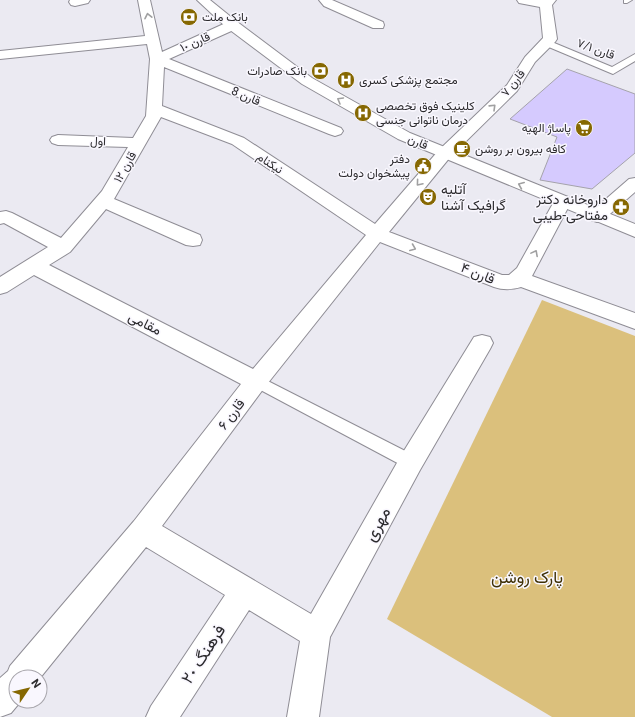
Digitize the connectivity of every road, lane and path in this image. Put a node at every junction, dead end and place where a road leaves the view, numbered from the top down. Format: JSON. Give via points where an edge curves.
{"nodes":[{"id":1,"x":144,"y":0,"type":"edge"},
{"id":2,"x":203,"y":0,"type":"edge"},
{"id":3,"x":325,"y":0,"type":"edge"},
{"id":4,"x":523,"y":0,"type":"edge"},
{"id":5,"x":548,"y":3,"type":"edge"},
{"id":6,"x":233,"y":25,"type":"junction"},
{"id":7,"x":378,"y":25,"type":"dead end"},
{"id":8,"x":153,"y":39,"type":"junction"},
{"id":9,"x":547,"y":43,"type":"junction"},
{"id":10,"x":0,"y":55,"type":"edge"},
{"id":11,"x":635,"y":57,"type":"edge"},
{"id":12,"x":157,"y":59,"type":"junction"},
{"id":13,"x":155,"y":109,"type":"junction"},
{"id":14,"x":334,"y":131,"type":"dead end"},
{"id":15,"x":58,"y":140,"type":"dead end"},
{"id":16,"x":138,"y":143,"type":"junction"},
{"id":17,"x":444,"y":153,"type":"junction"},
{"id":18,"x":634,"y":185,"type":"edge"},
{"id":19,"x":102,"y":201,"type":"junction"},
{"id":20,"x":562,"y":202,"type":"junction"},
{"id":21,"x":596,"y":216,"type":"junction"},
{"id":22,"x":0,"y":218,"type":"edge"},
{"id":23,"x":635,"y":231,"type":"edge"},
{"id":24,"x":377,"y":234,"type":"junction"},
{"id":25,"x":193,"y":240,"type":"dead end"},
{"id":26,"x":63,"y":246,"type":"junction"},
{"id":27,"x":34,"y":266,"type":"junction"},
{"id":28,"x":519,"y":279,"type":"junction"},
{"id":29,"x":0,"y":287,"type":"edge"},
{"id":30,"x":635,"y":321,"type":"edge"},
{"id":31,"x":482,"y":343,"type":"dead end"},
{"id":32,"x":256,"y":381,"type":"junction"},
{"id":33,"x":411,"y":462,"type":"junction"},
{"id":34,"x":143,"y":530,"type":"junction"},
{"id":35,"x":245,"y":591,"type":"junction"},
{"id":36,"x":316,"y":634,"type":"junction"},
{"id":37,"x":28,"y":669,"type":"edge"},
{"id":38,"x":8,"y":692,"type":"edge"},
{"id":39,"x":0,"y":702,"type":"edge"},
{"id":40,"x":162,"y":717,"type":"edge"},
{"id":41,"x":303,"y":717,"type":"edge"}],
"edges":[{"from":8,"to":1,"type":"street","name":"قارن ۱۲","one_way":true},
{"from":2,"to":6,"type":"street","name":"قارن"},
{"from":3,"to":7,"type":"street"},
{"from":4,"to":5,"type":"street"},
{"from":5,"to":9,"type":"street","via":[[550,40]]},
{"from":6,"to":12,"type":"street","name":"قارن ١٠"},
{"from":17,"to":6,"type":"street","name":"قارن","one_way":true,"via":[[404,136],[307,81]]},
{"from":8,"to":10,"type":"street"},
{"from":8,"to":12,"type":"street","name":"قارن ۱۲"},
{"from":9,"to":11,"type":"lane","name":"قارن ۷/۱","via":[[613,71]]},
{"from":17,"to":9,"type":"street","name":"قارن ٧","one_way":true,"via":[[512,88],[530,60]]},
{"from":12,"to":13,"type":"street","name":"قارن ۱۲"},
{"from":12,"to":14,"type":"street","name":"قارن 8"},
{"from":13,"to":16,"type":"street","name":"قارن ۱۲","via":[[154,116]]},
{"from":13,"to":24,"type":"street","name":"نیکنام","via":[[238,141]]},
{"from":15,"to":16,"type":"street","name":"اول"},
{"from":16,"to":19,"type":"street","name":"قارن ۱۲","via":[[109,194]]},
{"from":20,"to":17,"type":"street","name":"قارن","one_way":true},
{"from":17,"to":24,"type":"street","name":"قارن ۶","one_way":true},
{"from":18,"to":21,"type":"street"},
{"from":19,"to":25,"type":"street"},
{"from":19,"to":26,"type":"street","name":"قارن ۱۲"},
{"from":20,"to":21,"type":"street","name":"قارن"},
{"from":28,"to":20,"type":"street","one_way":true},
{"from":21,"to":23,"type":"street","name":"قارن"},
{"from":22,"to":26,"type":"street","via":[[6,217]]},
{"from":24,"to":28,"type":"street","name":"قارن ۴","one_way":true,"via":[[501,282],[508,283]]},
{"from":24,"to":32,"type":"street","name":"قارن ۶"},
{"from":26,"to":27,"type":"street","name":"قارن ۱۲"},
{"from":27,"to":29,"type":"street","name":"قارن ۱۲"},
{"from":27,"to":32,"type":"street","name":"مقامی"},
{"from":28,"to":30,"type":"street"},
{"from":31,"to":33,"type":"street","name":"مهری"},
{"from":32,"to":33,"type":"lane"},
{"from":32,"to":34,"type":"street","name":"قارن ۶"},
{"from":33,"to":36,"type":"street","name":"مهری"},
{"from":34,"to":35,"type":"street"},
{"from":34,"to":37,"type":"street","name":"قارن ۶"},
{"from":35,"to":36,"type":"street"},
{"from":35,"to":40,"type":"street","name":"فرهنگ ٢٠"},
{"from":36,"to":41,"type":"street","name":"مهری"},
{"from":38,"to":39,"type":"street"}]}
